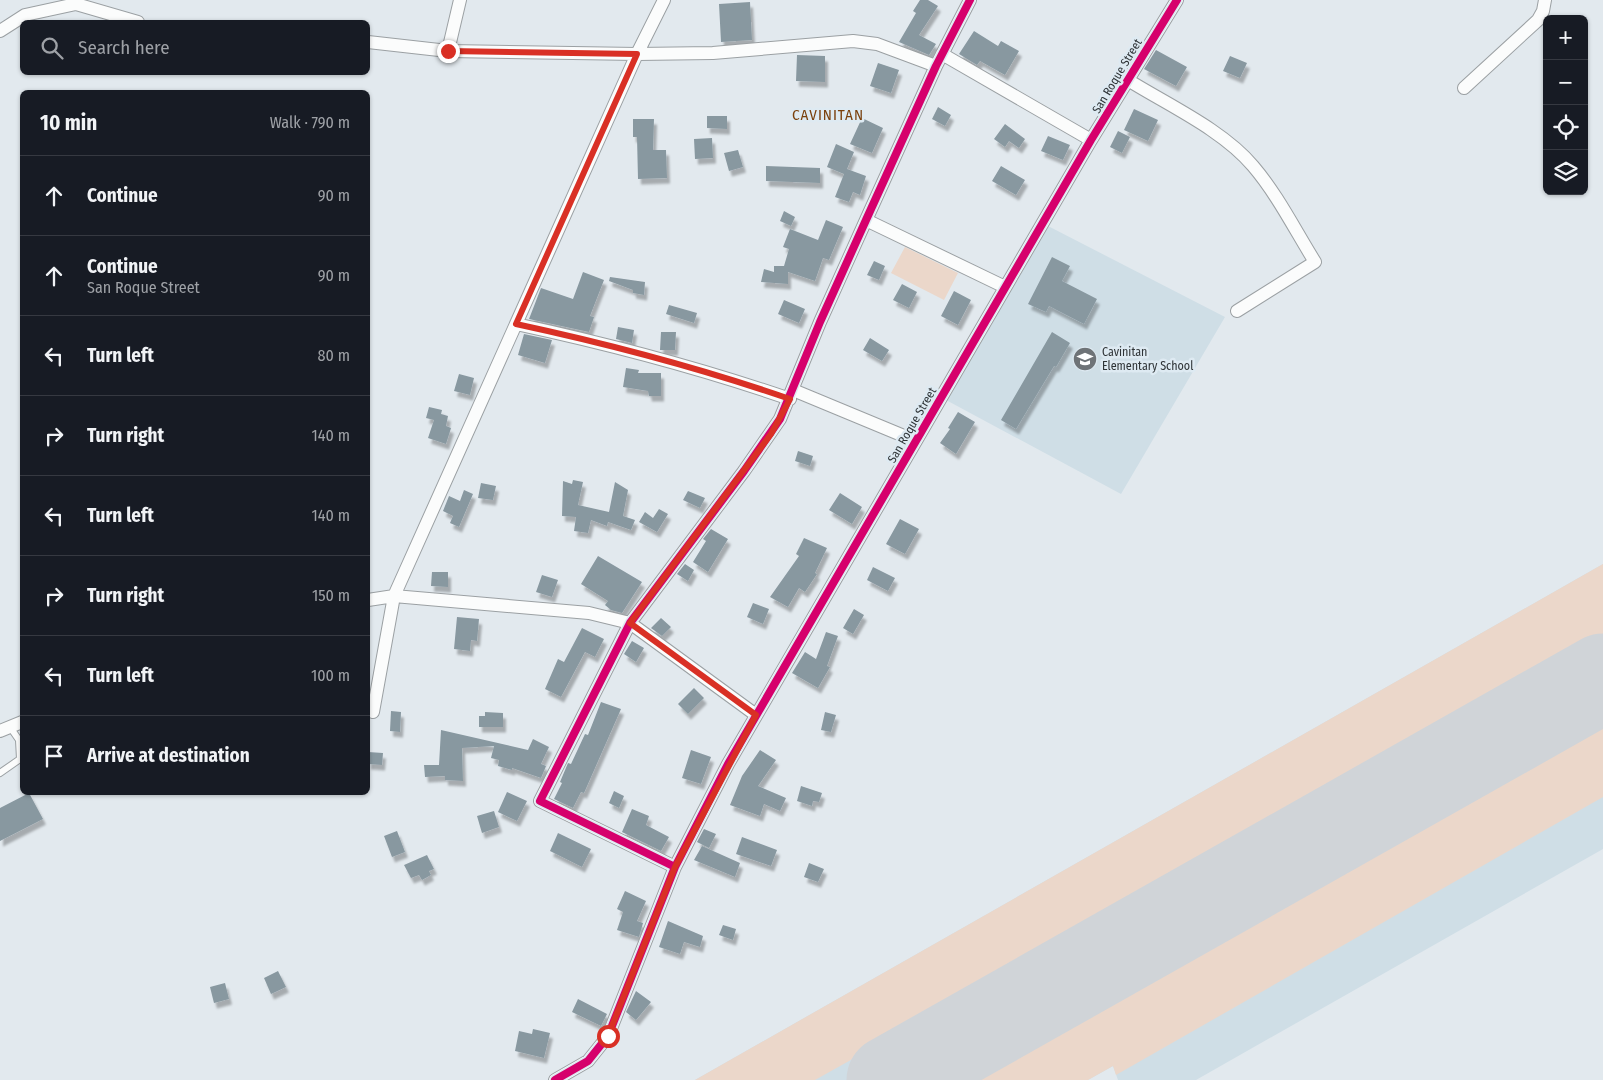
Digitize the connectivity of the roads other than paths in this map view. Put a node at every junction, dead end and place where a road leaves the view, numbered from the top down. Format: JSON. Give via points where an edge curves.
{"nodes":[{"id":1,"x":460,"y":0,"type":"edge"},
{"id":2,"x":664,"y":0,"type":"edge"},
{"id":3,"x":970,"y":0,"type":"edge"},
{"id":4,"x":1176,"y":0,"type":"edge"},
{"id":5,"x":1545,"y":0,"type":"edge"},
{"id":6,"x":131,"y":20,"type":"edge"},
{"id":7,"x":0,"y":32,"type":"edge"},
{"id":8,"x":370,"y":42,"type":"edge"},
{"id":9,"x":448,"y":51,"type":"junction"},
{"id":10,"x":637,"y":54,"type":"junction"},
{"id":11,"x":939,"y":60,"type":"junction"},
{"id":12,"x":1128,"y":80,"type":"junction"},
{"id":13,"x":1464,"y":88,"type":"dead end"},
{"id":14,"x":1091,"y":140,"type":"junction"},
{"id":15,"x":866,"y":220,"type":"junction"},
{"id":16,"x":1005,"y":288,"type":"junction"},
{"id":17,"x":1238,"y":311,"type":"dead end"},
{"id":18,"x":516,"y":324,"type":"junction"},
{"id":19,"x":791,"y":394,"type":"junction"},
{"id":20,"x":916,"y":441,"type":"junction"},
{"id":21,"x":394,"y":596,"type":"junction"},
{"id":22,"x":370,"y":600,"type":"edge"},
{"id":23,"x":630,"y":623,"type":"junction"},
{"id":24,"x":373,"y":712,"type":"dead end"},
{"id":25,"x":756,"y":715,"type":"junction"},
{"id":26,"x":11,"y":726,"type":"edge"},
{"id":27,"x":0,"y":773,"type":"edge"},
{"id":28,"x":675,"y":867,"type":"junction"},
{"id":29,"x":555,"y":1080,"type":"edge"}],
"edges":[{"from":1,"to":9,"type":"street"},
{"from":2,"to":10,"type":"street"},
{"from":3,"to":11,"type":"street"},
{"from":4,"to":12,"type":"street","name":"San Roque Street"},
{"from":5,"to":13,"type":"street","via":[[1538,20]]},
{"from":6,"to":7,"type":"street","via":[[76,4],[25,15]]},
{"from":8,"to":9,"type":"street"},
{"from":9,"to":10,"type":"street"},
{"from":10,"to":11,"type":"street","via":[[713,52],[853,41]]},
{"from":10,"to":18,"type":"street"},
{"from":11,"to":14,"type":"street"},
{"from":11,"to":15,"type":"street"},
{"from":12,"to":14,"type":"street","name":"San Roque Street"},
{"from":12,"to":17,"type":"street","via":[[1208,129],[1253,165],[1315,262]]},
{"from":14,"to":16,"type":"street","name":"San Roque Street"},
{"from":15,"to":16,"type":"street"},
{"from":15,"to":19,"type":"street"},
{"from":16,"to":20,"type":"street","name":"San Roque Street"},
{"from":18,"to":19,"type":"street","via":[[599,342]]},
{"from":18,"to":21,"type":"street"},
{"from":19,"to":20,"type":"street"},
{"from":19,"to":23,"type":"street","via":[[771,434]]},
{"from":20,"to":25,"type":"street","name":"San Roque Street"},
{"from":21,"to":22,"type":"street"},
{"from":21,"to":23,"type":"street","via":[[589,613]]},
{"from":21,"to":24,"type":"street"},
{"from":23,"to":25,"type":"street"},
{"from":23,"to":28,"type":"street","via":[[540,801]]},
{"from":25,"to":28,"type":"street","name":"San Roque Street"},
{"from":26,"to":27,"type":"lane","via":[[19,740],[20,759]]},
{"from":28,"to":29,"type":"street","name":"San Roque Street","via":[[608,1036],[588,1061]]}]}
